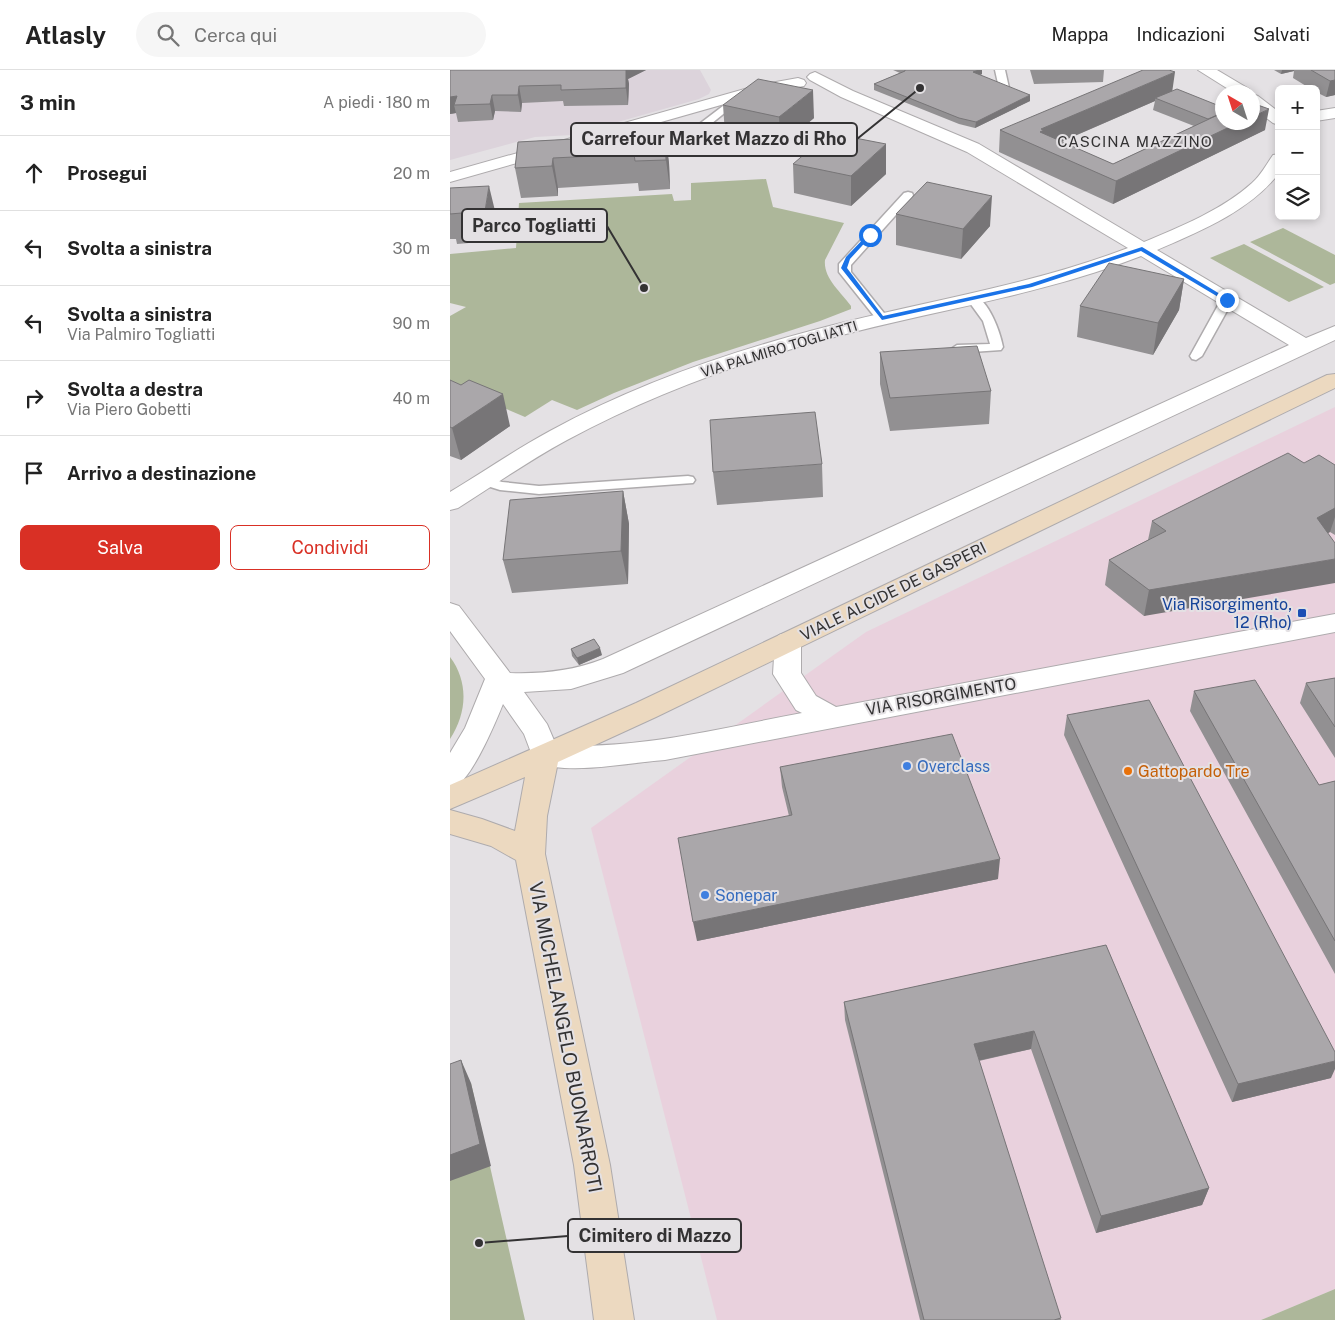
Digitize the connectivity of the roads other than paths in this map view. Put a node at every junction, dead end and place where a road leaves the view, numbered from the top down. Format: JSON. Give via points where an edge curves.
{"nodes":[{"id":1,"x":1000,"y":70,"type":"edge"},
{"id":2,"x":1206,"y":70,"type":"edge"},
{"id":3,"x":797,"y":76,"type":"edge"},
{"id":4,"x":1231,"y":85,"type":"edge"},
{"id":5,"x":1004,"y":88,"type":"edge"},
{"id":6,"x":741,"y":95,"type":"junction"},
{"id":7,"x":1260,"y":105,"type":"edge"},
{"id":8,"x":1335,"y":113,"type":"edge"},
{"id":9,"x":1320,"y":115,"type":"edge"},
{"id":10,"x":1275,"y":117,"type":"edge"},
{"id":11,"x":681,"y":143,"type":"dead end"},
{"id":12,"x":1275,"y":165,"type":"edge"},
{"id":13,"x":450,"y":177,"type":"edge"},
{"id":14,"x":908,"y":195,"type":"dead end"},
{"id":15,"x":1142,"y":249,"type":"junction"},
{"id":16,"x":973,"y":299,"type":"junction"},
{"id":17,"x":1227,"y":300,"type":"junction"},
{"id":18,"x":882,"y":318,"type":"junction"},
{"id":19,"x":1335,"y":332,"type":"edge"},
{"id":20,"x":1305,"y":346,"type":"junction"},
{"id":21,"x":942,"y":350,"type":"edge"},
{"id":22,"x":1196,"y":356,"type":"dead end"},
{"id":23,"x":1335,"y":380,"type":"edge"},
{"id":24,"x":688,"y":480,"type":"dead end"},
{"id":25,"x":486,"y":481,"type":"junction"},
{"id":26,"x":450,"y":503,"type":"edge"},
{"id":27,"x":450,"y":612,"type":"edge"},
{"id":28,"x":1335,"y":623,"type":"edge"},
{"id":29,"x":788,"y":641,"type":"junction"},
{"id":30,"x":501,"y":679,"type":"junction"},
{"id":31,"x":831,"y":716,"type":"junction"},
{"id":32,"x":545,"y":756,"type":"junction"},
{"id":33,"x":450,"y":775,"type":"edge"},
{"id":34,"x":450,"y":798,"type":"edge"},
{"id":35,"x":450,"y":822,"type":"edge"},
{"id":36,"x":530,"y":854,"type":"junction"},
{"id":37,"x":614,"y":1320,"type":"edge"}],
"edges":[{"from":1,"to":5,"type":"lane"},
{"from":2,"to":4,"type":"street"},
{"from":3,"to":6,"type":"street"},
{"from":3,"to":15,"type":"street","via":[[973,148]]},
{"from":6,"to":11,"type":"lane"},
{"from":6,"to":13,"type":"street"},
{"from":7,"to":10,"type":"street"},
{"from":8,"to":9,"type":"street"},
{"from":12,"to":15,"type":"street","name":"VIA PALMIRO TOGLIATTI","via":[[1268,177],[1237,202],[1168,239]]},
{"from":14,"to":18,"type":"lane","via":[[844,264],[845,272]]},
{"from":15,"to":16,"type":"street","name":"VIA PALMIRO TOGLIATTI","via":[[1038,283]]},
{"from":15,"to":17,"type":"street"},
{"from":16,"to":18,"type":"street","name":"VIA PALMIRO TOGLIATTI"},
{"from":16,"to":21,"type":"lane","via":[[986,314],[997,347]]},
{"from":17,"to":20,"type":"street"},
{"from":17,"to":22,"type":"lane"},
{"from":18,"to":25,"type":"street","name":"VIA PALMIRO TOGLIATTI","via":[[766,350],[661,388],[575,427]]},
{"from":19,"to":20,"type":"street"},
{"from":20,"to":30,"type":"street","via":[[613,666],[562,682]]},
{"from":23,"to":29,"type":"street","name":"VIALE ALCIDE DE GASPERI"},
{"from":24,"to":25,"type":"lane","via":[[539,490]]},
{"from":25,"to":26,"type":"street","name":"VIA PALMIRO TOGLIATTI"},
{"from":27,"to":30,"type":"street"},
{"from":28,"to":31,"type":"street","name":"VIA RISORGIMENTO"},
{"from":29,"to":31,"type":"street","via":[[787,674],[806,703]]},
{"from":29,"to":32,"type":"street","name":"VIALE ALCIDE DE GASPERI"},
{"from":30,"to":32,"type":"street","via":[[537,731]]},
{"from":30,"to":33,"type":"street","via":[[470,748]]},
{"from":31,"to":32,"type":"street","name":"VIA RISORGIMENTO","via":[[666,749],[578,757]]},
{"from":32,"to":34,"type":"street","name":"VIALE ALCIDE DE GASPERI"},
{"from":32,"to":36,"type":"street","name":"VIA MICHELANGELO BUONARROTI","via":[[531,814]]},
{"from":35,"to":36,"type":"street","via":[[497,835]]},
{"from":36,"to":37,"type":"street","name":"VIA MICHELANGELO BUONARROTI","via":[[592,1166]]}]}
